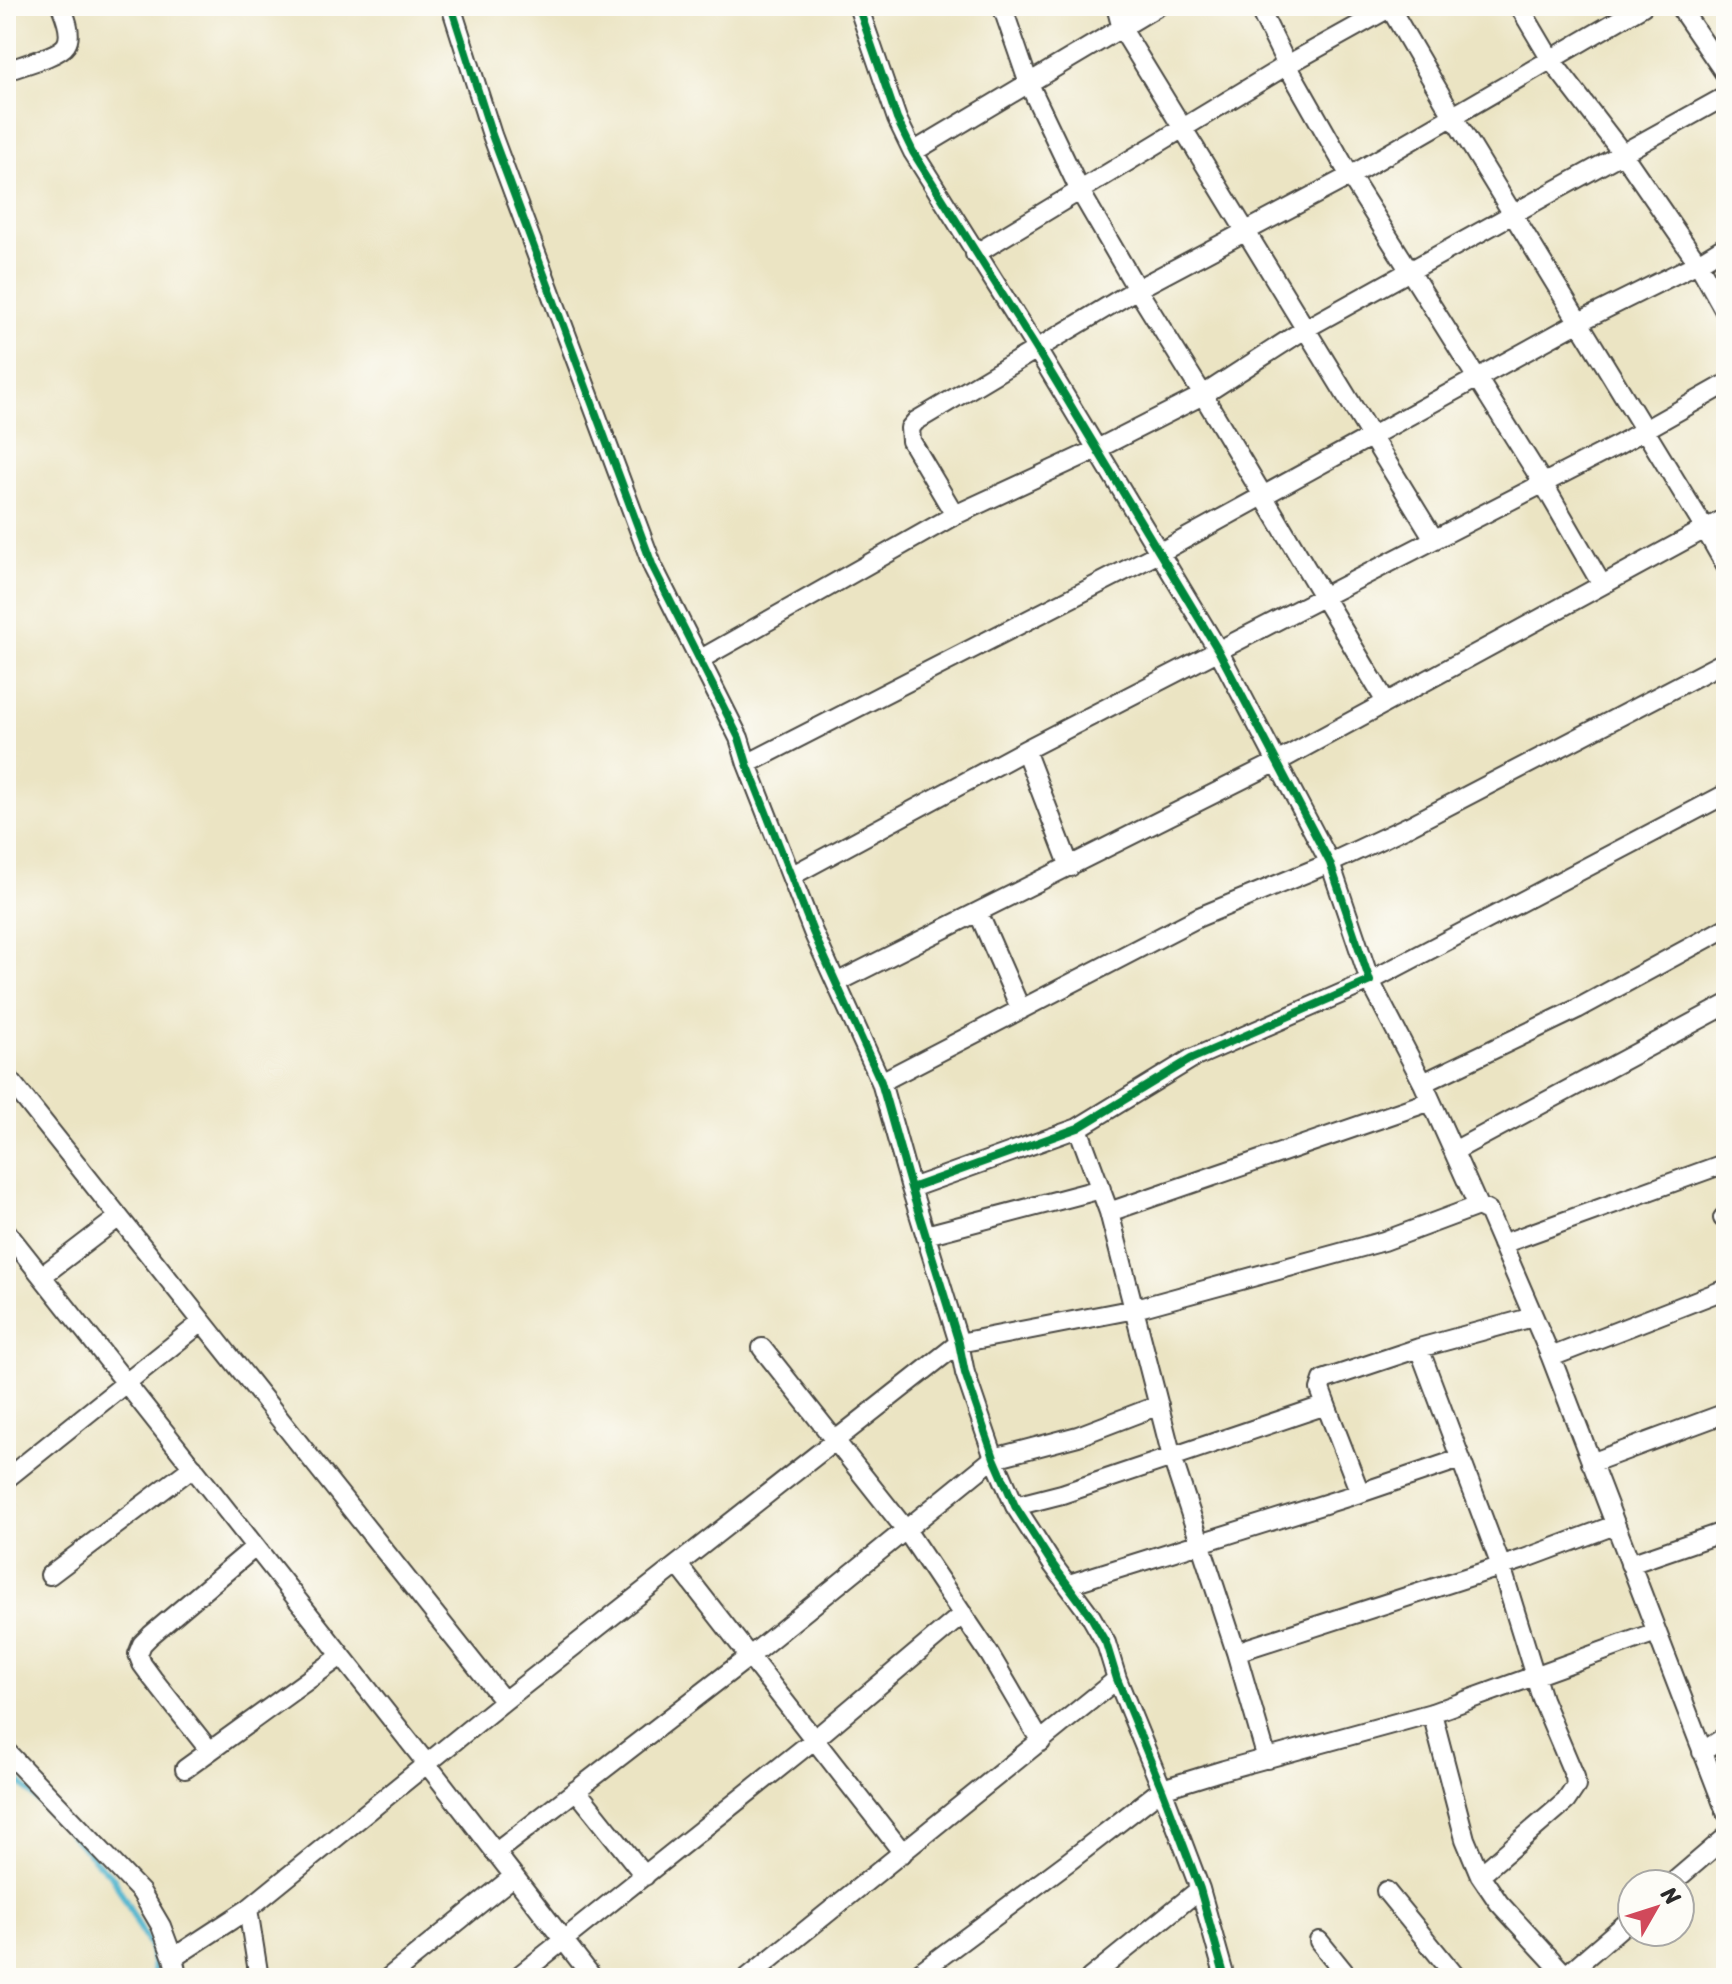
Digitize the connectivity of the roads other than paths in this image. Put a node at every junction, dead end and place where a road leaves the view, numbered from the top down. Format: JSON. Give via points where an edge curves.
{"nodes":[{"id":1,"x":61,"y":6,"type":"edge"},
{"id":2,"x":451,"y":6,"type":"edge"},
{"id":3,"x":858,"y":6,"type":"edge"},
{"id":4,"x":1002,"y":6,"type":"edge"},
{"id":5,"x":1116,"y":6,"type":"edge"},
{"id":6,"x":1158,"y":6,"type":"edge"},
{"id":7,"x":1258,"y":6,"type":"edge"},
{"id":8,"x":1519,"y":6,"type":"edge"},
{"id":9,"x":1643,"y":6,"type":"edge"},
{"id":10,"x":1679,"y":6,"type":"edge"},
{"id":11,"x":1391,"y":7,"type":"edge"},
{"id":12,"x":1122,"y":29,"type":"junction"},
{"id":13,"x":1551,"y":60,"type":"junction"},
{"id":14,"x":1287,"y":65,"type":"junction"},
{"id":15,"x":6,"y":71,"type":"edge"},
{"id":16,"x":1726,"y":75,"type":"edge"},
{"id":17,"x":1029,"y":84,"type":"junction"},
{"id":18,"x":1726,"y":96,"type":"edge"},
{"id":19,"x":1453,"y":116,"type":"junction"},
{"id":20,"x":1183,"y":129,"type":"junction"},
{"id":21,"x":913,"y":152,"type":"junction"},
{"id":22,"x":1623,"y":154,"type":"junction"},
{"id":23,"x":1350,"y":176,"type":"junction"},
{"id":24,"x":1080,"y":191,"type":"junction"},
{"id":25,"x":1513,"y":214,"type":"junction"},
{"id":26,"x":1245,"y":233,"type":"junction"},
{"id":27,"x":1726,"y":246,"type":"edge"},
{"id":28,"x":975,"y":254,"type":"junction"},
{"id":29,"x":1698,"y":263,"type":"junction"},
{"id":30,"x":1410,"y":272,"type":"junction"},
{"id":31,"x":1137,"y":289,"type":"junction"},
{"id":32,"x":1726,"y":313,"type":"edge"},
{"id":33,"x":1579,"y":322,"type":"junction"},
{"id":34,"x":1305,"y":329,"type":"junction"},
{"id":35,"x":1036,"y":348,"type":"junction"},
{"id":36,"x":1477,"y":378,"type":"junction"},
{"id":37,"x":1726,"y":384,"type":"edge"},
{"id":38,"x":1203,"y":395,"type":"junction"},
{"id":39,"x":1645,"y":429,"type":"junction"},
{"id":40,"x":1371,"y":436,"type":"junction"},
{"id":41,"x":1095,"y":450,"type":"junction"},
{"id":42,"x":1543,"y":483,"type":"junction"},
{"id":43,"x":1262,"y":496,"type":"junction"},
{"id":44,"x":955,"y":515,"type":"junction"},
{"id":45,"x":1726,"y":518,"type":"edge"},
{"id":46,"x":1705,"y":529,"type":"junction"},
{"id":47,"x":1434,"y":539,"type":"junction"},
{"id":48,"x":1159,"y":553,"type":"junction"},
{"id":49,"x":1726,"y":566,"type":"edge"},
{"id":50,"x":1602,"y":585,"type":"junction"},
{"id":51,"x":1323,"y":596,"type":"junction"},
{"id":52,"x":1218,"y":650,"type":"junction"},
{"id":53,"x":699,"y":660,"type":"junction"},
{"id":54,"x":1726,"y":661,"type":"edge"},
{"id":55,"x":1386,"y":702,"type":"junction"},
{"id":56,"x":1025,"y":750,"type":"junction"},
{"id":57,"x":1277,"y":762,"type":"junction"},
{"id":58,"x":747,"y":764,"type":"junction"},
{"id":59,"x":1726,"y":794,"type":"edge"},
{"id":60,"x":1330,"y":863,"type":"junction"},
{"id":61,"x":1070,"y":867,"type":"junction"},
{"id":62,"x":791,"y":876,"type":"junction"},
{"id":63,"x":978,"y":912,"type":"junction"},
{"id":64,"x":1726,"y":928,"type":"edge"},
{"id":65,"x":1370,"y":981,"type":"junction"},
{"id":66,"x":836,"y":983,"type":"junction"},
{"id":67,"x":1726,"y":1005,"type":"edge"},
{"id":68,"x":1021,"y":1010,"type":"junction"},
{"id":69,"x":6,"y":1075,"type":"edge"},
{"id":70,"x":881,"y":1082,"type":"junction"},
{"id":71,"x":1427,"y":1092,"type":"junction"},
{"id":72,"x":1078,"y":1128,"type":"junction"},
{"id":73,"x":1454,"y":1151,"type":"junction"},
{"id":74,"x":1726,"y":1163,"type":"edge"},
{"id":75,"x":911,"y":1188,"type":"junction"},
{"id":76,"x":1101,"y":1189,"type":"junction"},
{"id":77,"x":1478,"y":1206,"type":"junction"},
{"id":78,"x":1109,"y":1212,"type":"junction"},
{"id":79,"x":119,"y":1217,"type":"junction"},
{"id":80,"x":6,"y":1231,"type":"edge"},
{"id":81,"x":926,"y":1235,"type":"junction"},
{"id":82,"x":1502,"y":1244,"type":"junction"},
{"id":83,"x":42,"y":1276,"type":"junction"},
{"id":84,"x":1726,"y":1289,"type":"edge"},
{"id":85,"x":1135,"y":1309,"type":"junction"},
{"id":86,"x":1533,"y":1317,"type":"junction"},
{"id":87,"x":202,"y":1322,"type":"junction"},
{"id":88,"x":959,"y":1343,"type":"junction"},
{"id":89,"x":762,"y":1348,"type":"dead end"},
{"id":90,"x":1419,"y":1348,"type":"junction"},
{"id":91,"x":1551,"y":1357,"type":"junction"},
{"id":92,"x":126,"y":1382,"type":"junction"},
{"id":93,"x":1159,"y":1405,"type":"junction"},
{"id":94,"x":1326,"y":1405,"type":"junction"},
{"id":95,"x":1726,"y":1413,"type":"edge"},
{"id":96,"x":835,"y":1440,"type":"junction"},
{"id":97,"x":1172,"y":1457,"type":"junction"},
{"id":98,"x":994,"y":1458,"type":"junction"},
{"id":99,"x":1460,"y":1459,"type":"junction"},
{"id":100,"x":1591,"y":1463,"type":"junction"},
{"id":101,"x":193,"y":1467,"type":"junction"},
{"id":102,"x":6,"y":1479,"type":"edge"},
{"id":103,"x":1360,"y":1493,"type":"junction"},
{"id":104,"x":1015,"y":1506,"type":"junction"},
{"id":105,"x":1615,"y":1525,"type":"junction"},
{"id":106,"x":906,"y":1530,"type":"junction"},
{"id":107,"x":1726,"y":1531,"type":"edge"},
{"id":108,"x":1200,"y":1544,"type":"junction"},
{"id":109,"x":255,"y":1547,"type":"junction"},
{"id":110,"x":1630,"y":1564,"type":"junction"},
{"id":111,"x":678,"y":1565,"type":"junction"},
{"id":112,"x":1501,"y":1566,"type":"junction"},
{"id":113,"x":50,"y":1575,"type":"dead end"},
{"id":114,"x":1069,"y":1584,"type":"junction"},
{"id":115,"x":963,"y":1614,"type":"junction"},
{"id":116,"x":1656,"y":1632,"type":"junction"},
{"id":117,"x":1236,"y":1652,"type":"junction"},
{"id":118,"x":341,"y":1656,"type":"junction"},
{"id":119,"x":750,"y":1656,"type":"junction"},
{"id":120,"x":1534,"y":1676,"type":"junction"},
{"id":121,"x":1117,"y":1679,"type":"junction"},
{"id":122,"x":504,"y":1701,"type":"junction"},
{"id":123,"x":1432,"y":1713,"type":"junction"},
{"id":124,"x":1726,"y":1736,"type":"edge"},
{"id":125,"x":815,"y":1739,"type":"junction"},
{"id":126,"x":1041,"y":1742,"type":"junction"},
{"id":127,"x":6,"y":1751,"type":"edge"},
{"id":128,"x":210,"y":1751,"type":"junction"},
{"id":129,"x":1702,"y":1752,"type":"junction"},
{"id":130,"x":1267,"y":1759,"type":"junction"},
{"id":131,"x":427,"y":1764,"type":"junction"},
{"id":132,"x":185,"y":1769,"type":"dead end"},
{"id":133,"x":1162,"y":1789,"type":"junction"},
{"id":134,"x":576,"y":1790,"type":"junction"},
{"id":135,"x":1726,"y":1812,"type":"edge"},
{"id":136,"x":1726,"y":1837,"type":"edge"},
{"id":137,"x":495,"y":1853,"type":"junction"},
{"id":138,"x":903,"y":1853,"type":"junction"},
{"id":139,"x":1690,"y":1868,"type":"edge"},
{"id":140,"x":1480,"y":1875,"type":"junction"},
{"id":141,"x":514,"y":1876,"type":"junction"},
{"id":142,"x":645,"y":1876,"type":"junction"},
{"id":143,"x":1200,"y":1889,"type":"junction"},
{"id":144,"x":1386,"y":1891,"type":"dead end"},
{"id":145,"x":248,"y":1909,"type":"junction"},
{"id":146,"x":1616,"y":1932,"type":"edge"},
{"id":147,"x":564,"y":1940,"type":"junction"},
{"id":148,"x":1319,"y":1941,"type":"dead end"},
{"id":149,"x":173,"y":1958,"type":"junction"},
{"id":150,"x":1567,"y":1976,"type":"edge"},
{"id":151,"x":178,"y":1978,"type":"edge"},
{"id":152,"x":259,"y":1978,"type":"edge"},
{"id":153,"x":388,"y":1978,"type":"edge"},
{"id":154,"x":516,"y":1978,"type":"edge"},
{"id":155,"x":593,"y":1978,"type":"edge"},
{"id":156,"x":747,"y":1978,"type":"edge"},
{"id":157,"x":912,"y":1978,"type":"edge"},
{"id":158,"x":1090,"y":1978,"type":"edge"},
{"id":159,"x":1225,"y":1978,"type":"edge"},
{"id":160,"x":1349,"y":1978,"type":"edge"},
{"id":161,"x":1457,"y":1978,"type":"edge"}],
"edges":[{"from":1,"to":15,"type":"street","via":[[66,45]]},
{"from":2,"to":53,"type":"street","via":[[492,135],[653,567]]},
{"from":3,"to":21,"type":"street"},
{"from":4,"to":17,"type":"street"},
{"from":5,"to":12,"type":"street"},
{"from":6,"to":12,"type":"street"},
{"from":7,"to":14,"type":"street"},
{"from":8,"to":13,"type":"street"},
{"from":9,"to":13,"type":"street"},
{"from":10,"to":16,"type":"street"},
{"from":11,"to":14,"type":"street"},
{"from":11,"to":19,"type":"street"},
{"from":12,"to":17,"type":"street"},
{"from":12,"to":20,"type":"street"},
{"from":13,"to":19,"type":"street"},
{"from":13,"to":22,"type":"street"},
{"from":14,"to":20,"type":"street"},
{"from":14,"to":23,"type":"street"},
{"from":17,"to":21,"type":"street"},
{"from":17,"to":24,"type":"street"},
{"from":18,"to":22,"type":"street"},
{"from":19,"to":23,"type":"street"},
{"from":19,"to":25,"type":"street"},
{"from":20,"to":24,"type":"street"},
{"from":20,"to":26,"type":"street"},
{"from":21,"to":28,"type":"street"},
{"from":22,"to":25,"type":"street"},
{"from":22,"to":29,"type":"street"},
{"from":23,"to":26,"type":"street"},
{"from":23,"to":30,"type":"street"},
{"from":24,"to":28,"type":"street"},
{"from":24,"to":31,"type":"street"},
{"from":25,"to":30,"type":"street"},
{"from":25,"to":33,"type":"street"},
{"from":26,"to":31,"type":"street"},
{"from":26,"to":34,"type":"street"},
{"from":27,"to":29,"type":"street"},
{"from":28,"to":35,"type":"street"},
{"from":29,"to":32,"type":"street"},
{"from":29,"to":33,"type":"street"},
{"from":30,"to":34,"type":"street"},
{"from":30,"to":36,"type":"street"},
{"from":31,"to":35,"type":"street"},
{"from":31,"to":38,"type":"street"},
{"from":33,"to":36,"type":"street"},
{"from":33,"to":39,"type":"street"},
{"from":34,"to":38,"type":"street"},
{"from":34,"to":40,"type":"street"},
{"from":35,"to":41,"type":"street"},
{"from":35,"to":44,"type":"street","via":[[910,428],[911,441]]},
{"from":36,"to":40,"type":"street"},
{"from":36,"to":42,"type":"street"},
{"from":37,"to":39,"type":"street"},
{"from":38,"to":41,"type":"street"},
{"from":38,"to":43,"type":"street"},
{"from":39,"to":42,"type":"street"},
{"from":39,"to":46,"type":"street"},
{"from":40,"to":43,"type":"street"},
{"from":40,"to":47,"type":"street"},
{"from":41,"to":44,"type":"street"},
{"from":41,"to":48,"type":"street"},
{"from":42,"to":47,"type":"street"},
{"from":42,"to":50,"type":"street"},
{"from":43,"to":48,"type":"street"},
{"from":43,"to":51,"type":"street"},
{"from":44,"to":53,"type":"street"},
{"from":45,"to":46,"type":"street"},
{"from":46,"to":49,"type":"street"},
{"from":46,"to":50,"type":"street"},
{"from":47,"to":51,"type":"street"},
{"from":48,"to":52,"type":"street"},
{"from":48,"to":58,"type":"street"},
{"from":50,"to":55,"type":"street"},
{"from":51,"to":52,"type":"street"},
{"from":51,"to":55,"type":"street"},
{"from":52,"to":56,"type":"street"},
{"from":52,"to":57,"type":"street"},
{"from":53,"to":58,"type":"street"},
{"from":54,"to":60,"type":"street"},
{"from":55,"to":57,"type":"street"},
{"from":56,"to":61,"type":"street"},
{"from":56,"to":62,"type":"street"},
{"from":57,"to":60,"type":"street"},
{"from":57,"to":61,"type":"street"},
{"from":58,"to":62,"type":"street"},
{"from":59,"to":65,"type":"street"},
{"from":60,"to":65,"type":"street"},
{"from":60,"to":68,"type":"street","via":[[1199,917]]},
{"from":61,"to":63,"type":"street"},
{"from":62,"to":66,"type":"street"},
{"from":63,"to":66,"type":"street"},
{"from":63,"to":68,"type":"street"},
{"from":64,"to":71,"type":"street"},
{"from":65,"to":71,"type":"street"},
{"from":65,"to":72,"type":"street","via":[[1191,1059]]},
{"from":66,"to":70,"type":"street"},
{"from":67,"to":73,"type":"street"},
{"from":68,"to":70,"type":"street"},
{"from":69,"to":79,"type":"street"},
{"from":70,"to":75,"type":"street"},
{"from":71,"to":73,"type":"street"},
{"from":71,"to":78,"type":"street"},
{"from":72,"to":75,"type":"street"},
{"from":72,"to":76,"type":"street"},
{"from":73,"to":77,"type":"street"},
{"from":74,"to":82,"type":"street"},
{"from":75,"to":81,"type":"street"},
{"from":76,"to":78,"type":"street"},
{"from":76,"to":81,"type":"street"},
{"from":77,"to":82,"type":"street","via":[[1488,1211]]},
{"from":77,"to":85,"type":"street","via":[[1384,1241]]},
{"from":78,"to":85,"type":"street"},
{"from":79,"to":83,"type":"street"},
{"from":79,"to":87,"type":"street"},
{"from":80,"to":83,"type":"street"},
{"from":81,"to":88,"type":"street"},
{"from":82,"to":86,"type":"street"},
{"from":83,"to":92,"type":"street"},
{"from":84,"to":91,"type":"street"},
{"from":85,"to":88,"type":"street"},
{"from":85,"to":93,"type":"street"},
{"from":86,"to":90,"type":"street"},
{"from":86,"to":91,"type":"street"},
{"from":87,"to":92,"type":"street"},
{"from":87,"to":122,"type":"street"},
{"from":88,"to":96,"type":"street"},
{"from":88,"to":98,"type":"street"},
{"from":89,"to":96,"type":"street"},
{"from":90,"to":94,"type":"street","via":[[1323,1380],[1320,1389]]},
{"from":90,"to":99,"type":"street"},
{"from":91,"to":100,"type":"street"},
{"from":92,"to":101,"type":"street"},
{"from":92,"to":102,"type":"street"},
{"from":93,"to":97,"type":"street"},
{"from":93,"to":98,"type":"street","via":[[1078,1436]]},
{"from":94,"to":97,"type":"street"},
{"from":94,"to":103,"type":"street"},
{"from":95,"to":100,"type":"street"},
{"from":96,"to":106,"type":"street"},
{"from":96,"to":111,"type":"street"},
{"from":97,"to":104,"type":"street"},
{"from":97,"to":108,"type":"street"},
{"from":98,"to":104,"type":"street"},
{"from":98,"to":106,"type":"street"},
{"from":99,"to":103,"type":"street"},
{"from":99,"to":112,"type":"street"},
{"from":100,"to":105,"type":"street"},
{"from":101,"to":109,"type":"street"},
{"from":101,"to":113,"type":"street"},
{"from":103,"to":108,"type":"street"},
{"from":104,"to":114,"type":"street"},
{"from":105,"to":110,"type":"street"},
{"from":105,"to":112,"type":"street"},
{"from":106,"to":115,"type":"street"},
{"from":106,"to":119,"type":"street"},
{"from":107,"to":110,"type":"street"},
{"from":108,"to":114,"type":"street"},
{"from":108,"to":117,"type":"street"},
{"from":109,"to":118,"type":"street"},
{"from":109,"to":128,"type":"street","via":[[151,1635],[138,1654]]},
{"from":110,"to":116,"type":"street"},
{"from":111,"to":119,"type":"street"},
{"from":111,"to":122,"type":"street"},
{"from":112,"to":117,"type":"street"},
{"from":112,"to":120,"type":"street"},
{"from":114,"to":121,"type":"street","via":[[1106,1643]]},
{"from":115,"to":125,"type":"street"},
{"from":115,"to":126,"type":"street"},
{"from":116,"to":120,"type":"street"},
{"from":116,"to":129,"type":"street"},
{"from":117,"to":130,"type":"street"},
{"from":118,"to":128,"type":"street"},
{"from":118,"to":131,"type":"street"},
{"from":119,"to":125,"type":"street"},
{"from":119,"to":134,"type":"street"},
{"from":120,"to":123,"type":"street"},
{"from":120,"to":140,"type":"street","via":[[1576,1786],[1566,1801]]},
{"from":121,"to":126,"type":"street"},
{"from":121,"to":133,"type":"street"},
{"from":122,"to":131,"type":"street"},
{"from":123,"to":130,"type":"street"},
{"from":123,"to":140,"type":"street","via":[[1465,1839]]},
{"from":124,"to":129,"type":"street"},
{"from":125,"to":138,"type":"street"},
{"from":125,"to":142,"type":"street"},
{"from":126,"to":138,"type":"street"},
{"from":127,"to":149,"type":"street","via":[[141,1892]]},
{"from":128,"to":132,"type":"street"},
{"from":129,"to":135,"type":"street"},
{"from":130,"to":133,"type":"street"},
{"from":131,"to":137,"type":"street"},
{"from":131,"to":145,"type":"street"},
{"from":133,"to":143,"type":"street"},
{"from":133,"to":157,"type":"street"},
{"from":134,"to":137,"type":"street"},
{"from":134,"to":142,"type":"street"},
{"from":136,"to":139,"type":"street"},
{"from":137,"to":141,"type":"street"},
{"from":138,"to":156,"type":"street"},
{"from":140,"to":150,"type":"street"},
{"from":141,"to":147,"type":"street"},
{"from":141,"to":153,"type":"street"},
{"from":142,"to":147,"type":"street"},
{"from":143,"to":158,"type":"street"},
{"from":143,"to":159,"type":"street"},
{"from":144,"to":161,"type":"street"},
{"from":145,"to":149,"type":"street"},
{"from":145,"to":152,"type":"street"},
{"from":146,"to":150,"type":"street"},
{"from":147,"to":154,"type":"street"},
{"from":147,"to":155,"type":"street"},
{"from":148,"to":160,"type":"street"},
{"from":149,"to":151,"type":"street"}]}
